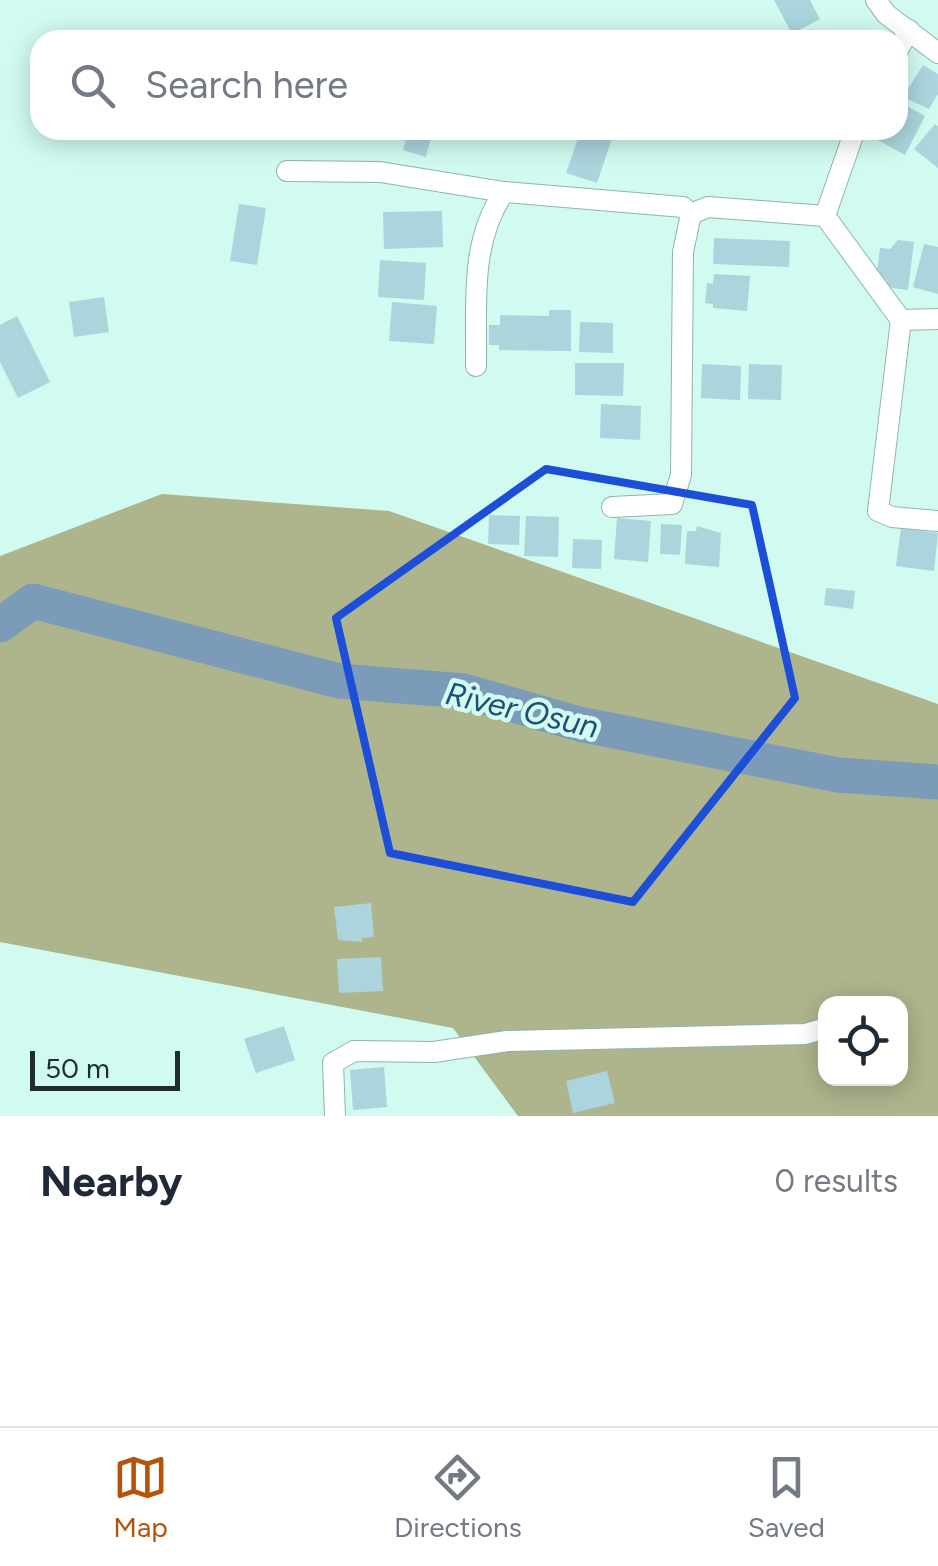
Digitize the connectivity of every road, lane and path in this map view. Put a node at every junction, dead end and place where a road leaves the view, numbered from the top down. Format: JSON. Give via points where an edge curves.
{"nodes":[{"id":1,"x":876,"y":0,"type":"edge"},
{"id":2,"x":909,"y":30,"type":"joint"},
{"id":3,"x":938,"y":53,"type":"edge"},
{"id":4,"x":851,"y":140,"type":"edge"},
{"id":5,"x":287,"y":171,"type":"dead end"},
{"id":6,"x":504,"y":192,"type":"junction"},
{"id":7,"x":691,"y":214,"type":"junction"},
{"id":8,"x":824,"y":216,"type":"junction"},
{"id":9,"x":938,"y":319,"type":"edge"},
{"id":10,"x":902,"y":320,"type":"junction"},
{"id":11,"x":476,"y":366,"type":"dead end"},
{"id":12,"x":612,"y":506,"type":"dead end"},
{"id":13,"x":938,"y":522,"type":"edge"},
{"id":14,"x":818,"y":1030,"type":"edge"},
{"id":15,"x":336,"y":1116,"type":"edge"}],
"edges":[{"from":1,"to":2,"type":"street"},
{"from":2,"to":3,"type":"street"},
{"from":4,"to":8,"type":"street"},
{"from":5,"to":6,"type":"street","via":[[380,172]]},
{"from":6,"to":7,"type":"street","via":[[683,206]]},
{"from":6,"to":11,"type":"street","via":[[487,216],[478,254]]},
{"from":7,"to":8,"type":"street","via":[[708,207]]},
{"from":7,"to":12,"type":"street","via":[[683,252],[680,475],[672,504]]},
{"from":8,"to":10,"type":"street"},
{"from":9,"to":10,"type":"street"},
{"from":10,"to":13,"type":"street","via":[[878,511]]},
{"from":14,"to":15,"type":"street","via":[[354,1051],[333,1063]]}]}
